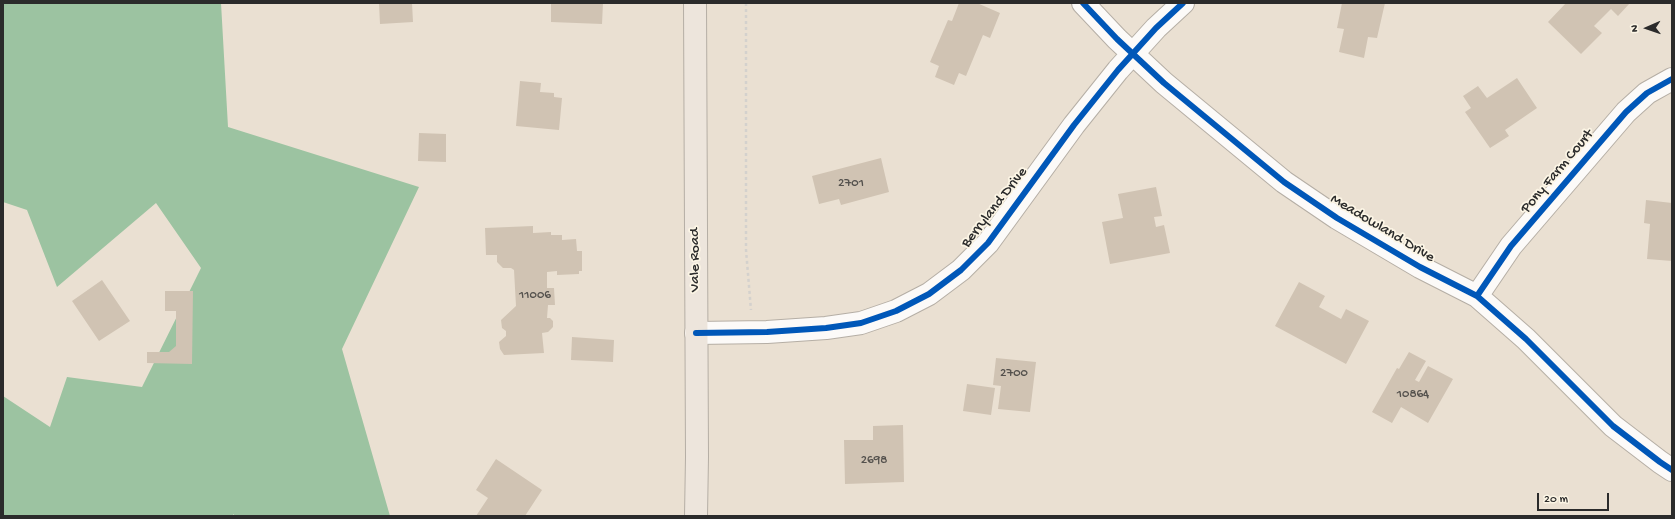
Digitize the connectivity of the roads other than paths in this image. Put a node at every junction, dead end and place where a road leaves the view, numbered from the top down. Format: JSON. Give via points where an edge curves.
{"nodes":[{"id":1,"x":695,"y":3,"type":"edge"},
{"id":2,"x":1083,"y":3,"type":"edge"},
{"id":3,"x":1183,"y":3,"type":"edge"},
{"id":4,"x":1132,"y":54,"type":"junction"},
{"id":5,"x":1672,"y":79,"type":"edge"},
{"id":6,"x":1477,"y":296,"type":"junction"},
{"id":7,"x":696,"y":333,"type":"junction"},
{"id":8,"x":1672,"y":470,"type":"edge"},
{"id":9,"x":696,"y":516,"type":"edge"}],
"edges":[{"from":1,"to":7,"type":"main road","name":"Vale Road"},
{"from":2,"to":4,"type":"street","name":"Meadowland Drive"},
{"from":3,"to":4,"type":"street","name":"Berryland Drive"},
{"from":4,"to":6,"type":"street","name":"Meadowland Drive","via":[[1291,187],[1350,226],[1420,267]]},
{"from":4,"to":7,"type":"street","name":"Berryland Drive","via":[[1074,125],[988,243],[961,270],[923,297],[896,311],[861,323],[826,328]]},
{"from":5,"to":6,"type":"street","name":"Pony Farm Court","via":[[1648,93],[1626,112],[1511,246]]},
{"from":6,"to":8,"type":"street","name":"Meadowland Drive","via":[[1526,338],[1613,426]]},
{"from":7,"to":9,"type":"main road","name":"Vale Road"}]}
